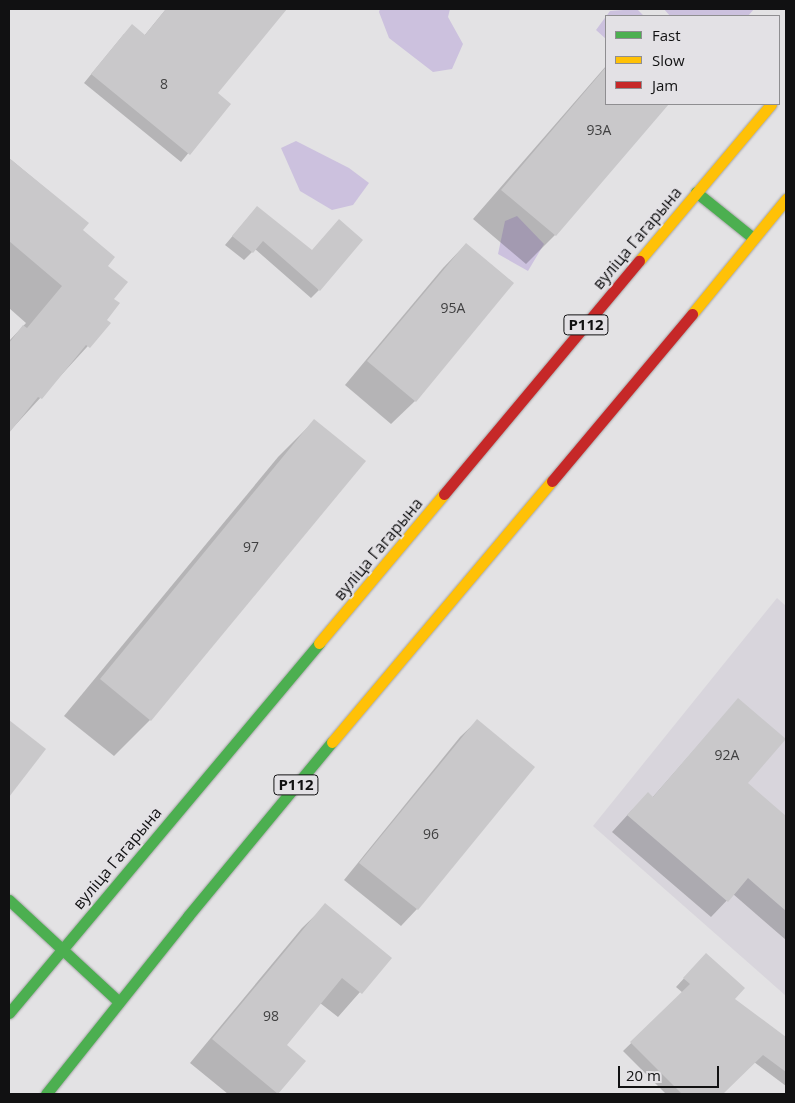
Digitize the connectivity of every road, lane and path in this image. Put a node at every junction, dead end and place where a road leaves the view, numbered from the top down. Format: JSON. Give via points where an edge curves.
{"nodes":[{"id":1,"x":770,"y":105,"type":"edge"},
{"id":2,"x":696,"y":192,"type":"junction"},
{"id":3,"x":786,"y":199,"type":"edge"},
{"id":4,"x":753,"y":238,"type":"junction"},
{"id":5,"x":9,"y":900,"type":"edge"},
{"id":6,"x":61,"y":948,"type":"junction"},
{"id":7,"x":119,"y":1002,"type":"junction"},
{"id":8,"x":9,"y":1013,"type":"edge"},
{"id":9,"x":46,"y":1094,"type":"edge"}],
"edges":[{"from":1,"to":2,"type":"main road","name":"вуліца Гагарына","number":"Р112"},
{"from":2,"to":4,"type":"main road"},
{"from":2,"to":6,"type":"main road","name":"вуліца Гагарына","number":"Р112","via":[[407,540]]},
{"from":3,"to":4,"type":"main road","number":"Р112"},
{"from":4,"to":7,"type":"main road","number":"Р112","via":[[696,310],[475,569]]},
{"from":5,"to":6,"type":"main road"},
{"from":6,"to":7,"type":"main road"},
{"from":6,"to":8,"type":"main road","name":"вуліца Гагарына","number":"Р112"},
{"from":7,"to":9,"type":"main road","number":"Р112"}]}
